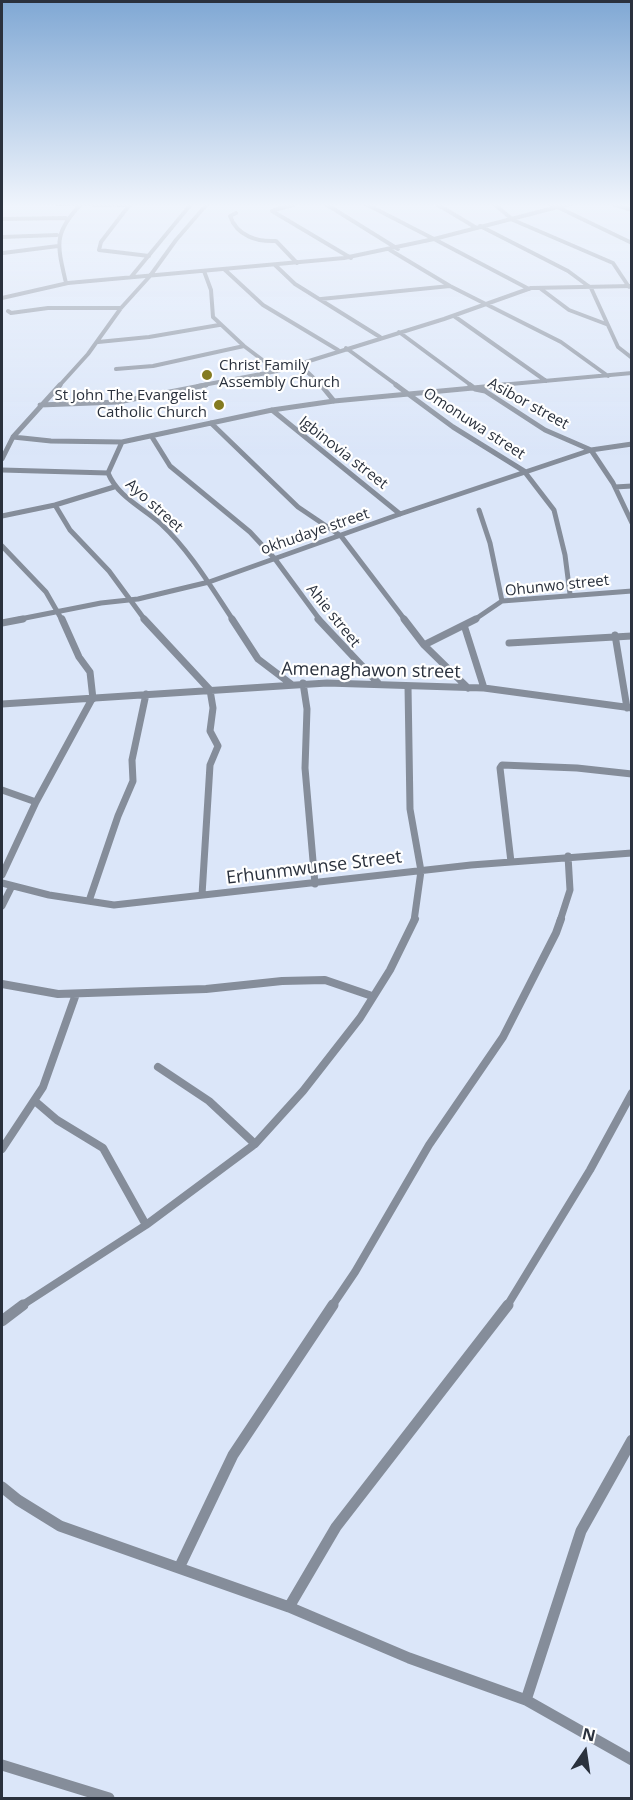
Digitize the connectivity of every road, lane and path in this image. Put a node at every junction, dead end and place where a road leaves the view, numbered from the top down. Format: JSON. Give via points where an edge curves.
{"nodes":[{"id":1,"x":49,"y":287,"type":"edge"},
{"id":2,"x":140,"y":287,"type":"edge"},
{"id":3,"x":210,"y":287,"type":"edge"},
{"id":4,"x":241,"y":287,"type":"edge"},
{"id":5,"x":300,"y":287,"type":"edge"},
{"id":6,"x":438,"y":287,"type":"edge"},
{"id":7,"x":452,"y":287,"type":"edge"},
{"id":8,"x":525,"y":287,"type":"edge"},
{"id":9,"x":610,"y":287,"type":"edge"},
{"id":10,"x":591,"y":288,"type":"junction"},
{"id":11,"x":529,"y":289,"type":"junction"},
{"id":12,"x":541,"y":289,"type":"junction"},
{"id":13,"x":2,"y":298,"type":"edge"},
{"id":14,"x":321,"y":299,"type":"junction"},
{"id":15,"x":486,"y":304,"type":"junction"},
{"id":16,"x":121,"y":308,"type":"junction"},
{"id":17,"x":8,"y":311,"type":"dead end"},
{"id":18,"x":454,"y":316,"type":"junction"},
{"id":19,"x":606,"y":324,"type":"junction"},
{"id":20,"x":219,"y":325,"type":"junction"},
{"id":21,"x":399,"y":332,"type":"junction"},
{"id":22,"x":380,"y":337,"type":"junction"},
{"id":23,"x":98,"y":342,"type":"junction"},
{"id":24,"x":244,"y":346,"type":"junction"},
{"id":25,"x":346,"y":348,"type":"junction"},
{"id":26,"x":338,"y":350,"type":"junction"},
{"id":27,"x":632,"y":357,"type":"edge"},
{"id":28,"x":299,"y":364,"type":"junction"},
{"id":29,"x":116,"y":369,"type":"dead end"},
{"id":30,"x":277,"y":371,"type":"junction"},
{"id":31,"x":632,"y":373,"type":"edge"},
{"id":32,"x":608,"y":376,"type":"junction"},
{"id":33,"x":546,"y":381,"type":"junction"},
{"id":34,"x":475,"y":389,"type":"junction"},
{"id":35,"x":408,"y":395,"type":"junction"},
{"id":36,"x":334,"y":401,"type":"junction"},
{"id":37,"x":40,"y":405,"type":"junction"},
{"id":38,"x":272,"y":410,"type":"junction"},
{"id":39,"x":211,"y":423,"type":"junction"},
{"id":40,"x":13,"y":437,"type":"junction"},
{"id":41,"x":153,"y":437,"type":"junction"},
{"id":42,"x":122,"y":442,"type":"junction"},
{"id":43,"x":632,"y":444,"type":"edge"},
{"id":44,"x":591,"y":450,"type":"junction"},
{"id":45,"x":2,"y":459,"type":"edge"},
{"id":46,"x":2,"y":470,"type":"edge"},
{"id":47,"x":108,"y":473,"type":"junction"},
{"id":48,"x":525,"y":474,"type":"junction"},
{"id":49,"x":632,"y":486,"type":"edge"},
{"id":50,"x":114,"y":487,"type":"junction"},
{"id":51,"x":615,"y":487,"type":"junction"},
{"id":52,"x":55,"y":505,"type":"junction"},
{"id":53,"x":479,"y":510,"type":"dead end"},
{"id":54,"x":400,"y":514,"type":"junction"},
{"id":55,"x":2,"y":516,"type":"edge"},
{"id":56,"x":632,"y":523,"type":"edge"},
{"id":57,"x":341,"y":536,"type":"junction"},
{"id":58,"x":2,"y":546,"type":"edge"},
{"id":59,"x":275,"y":559,"type":"junction"},
{"id":60,"x":209,"y":582,"type":"junction"},
{"id":61,"x":632,"y":591,"type":"edge"},
{"id":62,"x":570,"y":594,"type":"junction"},
{"id":63,"x":128,"y":600,"type":"junction"},
{"id":64,"x":502,"y":601,"type":"junction"},
{"id":65,"x":59,"y":613,"type":"junction"},
{"id":66,"x":2,"y":623,"type":"edge"},
{"id":67,"x":464,"y":625,"type":"junction"},
{"id":68,"x":615,"y":635,"type":"junction"},
{"id":69,"x":632,"y":636,"type":"edge"},
{"id":70,"x":508,"y":643,"type":"dead end"},
{"id":71,"x":424,"y":645,"type":"junction"},
{"id":72,"x":303,"y":683,"type":"junction"},
{"id":73,"x":291,"y":684,"type":"junction"},
{"id":74,"x":379,"y":684,"type":"junction"},
{"id":75,"x":408,"y":686,"type":"junction"},
{"id":76,"x":468,"y":688,"type":"junction"},
{"id":77,"x":484,"y":688,"type":"junction"},
{"id":78,"x":210,"y":690,"type":"junction"},
{"id":79,"x":146,"y":694,"type":"junction"},
{"id":80,"x":92,"y":699,"type":"junction"},
{"id":81,"x":2,"y":704,"type":"edge"},
{"id":82,"x":629,"y":708,"type":"edge"},
{"id":83,"x":632,"y":774,"type":"edge"},
{"id":84,"x":2,"y":790,"type":"edge"},
{"id":85,"x":36,"y":802,"type":"junction"},
{"id":86,"x":632,"y":853,"type":"edge"},
{"id":87,"x":568,"y":856,"type":"junction"},
{"id":88,"x":511,"y":862,"type":"junction"},
{"id":89,"x":421,"y":871,"type":"junction"},
{"id":90,"x":2,"y":874,"type":"edge"},
{"id":91,"x":2,"y":883,"type":"edge"},
{"id":92,"x":315,"y":884,"type":"junction"},
{"id":93,"x":12,"y":885,"type":"junction"},
{"id":94,"x":202,"y":895,"type":"junction"},
{"id":95,"x":89,"y":901,"type":"junction"},
{"id":96,"x":2,"y":906,"type":"edge"},
{"id":97,"x":2,"y":984,"type":"edge"},
{"id":98,"x":76,"y":994,"type":"junction"},
{"id":99,"x":372,"y":996,"type":"junction"},
{"id":100,"x":158,"y":1067,"type":"dead end"},
{"id":101,"x":632,"y":1094,"type":"edge"},
{"id":102,"x":36,"y":1102,"type":"junction"},
{"id":103,"x":255,"y":1144,"type":"junction"},
{"id":104,"x":2,"y":1149,"type":"edge"},
{"id":105,"x":146,"y":1226,"type":"junction"},
{"id":106,"x":2,"y":1321,"type":"edge"},
{"id":107,"x":632,"y":1440,"type":"edge"},
{"id":108,"x":2,"y":1487,"type":"edge"},
{"id":109,"x":179,"y":1568,"type":"junction"},
{"id":110,"x":289,"y":1606,"type":"junction"},
{"id":111,"x":526,"y":1700,"type":"junction"},
{"id":112,"x":632,"y":1760,"type":"edge"},
{"id":113,"x":2,"y":1765,"type":"edge"},
{"id":114,"x":110,"y":1798,"type":"edge"}],
"edges":[{"from":1,"to":13,"type":"street"},
{"from":2,"to":16,"type":"street"},
{"from":3,"to":20,"type":"street","via":[[213,317]]},
{"from":4,"to":26,"type":"street","via":[[276,314]]},
{"from":5,"to":14,"type":"street"},
{"from":6,"to":14,"type":"street"},
{"from":7,"to":15,"type":"street"},
{"from":8,"to":11,"type":"street"},
{"from":9,"to":10,"type":"street"},
{"from":10,"to":12,"type":"street"},
{"from":10,"to":19,"type":"street"},
{"from":11,"to":12,"type":"street"},
{"from":11,"to":15,"type":"street"},
{"from":12,"to":19,"type":"street","via":[[569,310]]},
{"from":14,"to":22,"type":"street"},
{"from":15,"to":18,"type":"street"},
{"from":15,"to":32,"type":"street","via":[[561,342]]},
{"from":16,"to":17,"type":"street"},
{"from":16,"to":23,"type":"street"},
{"from":18,"to":21,"type":"street"},
{"from":18,"to":33,"type":"street"},
{"from":19,"to":27,"type":"street","via":[[618,347]]},
{"from":20,"to":23,"type":"street","via":[[149,338]]},
{"from":20,"to":24,"type":"street"},
{"from":21,"to":22,"type":"street"},
{"from":21,"to":34,"type":"street","name":"Asibor street"},
{"from":22,"to":25,"type":"street"},
{"from":23,"to":37,"type":"street"},
{"from":24,"to":29,"type":"street","via":[[153,366]]},
{"from":24,"to":30,"type":"street"},
{"from":25,"to":26,"type":"street"},
{"from":25,"to":35,"type":"street","name":"Omonuwa street"},
{"from":26,"to":28,"type":"street"},
{"from":28,"to":30,"type":"street"},
{"from":28,"to":36,"type":"street"},
{"from":30,"to":37,"type":"street","via":[[118,402]]},
{"from":31,"to":32,"type":"street"},
{"from":32,"to":33,"type":"street"},
{"from":33,"to":34,"type":"street"},
{"from":34,"to":35,"type":"street"},
{"from":34,"to":44,"type":"street","name":"Asibor street","via":[[485,391],[545,430]]},
{"from":35,"to":36,"type":"street"},
{"from":35,"to":48,"type":"street","name":"Omonuwa street"},
{"from":36,"to":38,"type":"street"},
{"from":37,"to":40,"type":"street"},
{"from":38,"to":39,"type":"street"},
{"from":38,"to":54,"type":"street","name":"Igbinovia street"},
{"from":39,"to":41,"type":"street"},
{"from":39,"to":57,"type":"street","via":[[298,507]]},
{"from":40,"to":42,"type":"street"},
{"from":40,"to":45,"type":"street"},
{"from":41,"to":42,"type":"street"},
{"from":41,"to":59,"type":"street","name":"Ahie street","via":[[170,466],[250,532]]},
{"from":42,"to":47,"type":"street","name":"Ayo street"},
{"from":43,"to":44,"type":"street","name":"okhudaye street"},
{"from":44,"to":48,"type":"street","name":"okhudaye street"},
{"from":44,"to":51,"type":"street"},
{"from":46,"to":47,"type":"street"},
{"from":47,"to":50,"type":"street","name":"Ayo street"},
{"from":48,"to":54,"type":"street","name":"okhudaye street"},
{"from":48,"to":62,"type":"street","name":"Omonuwa street","via":[[554,510]]},
{"from":49,"to":51,"type":"street"},
{"from":50,"to":52,"type":"street"},
{"from":50,"to":60,"type":"street","name":"Ayo street","via":[[161,524]]},
{"from":51,"to":56,"type":"street"},
{"from":52,"to":55,"type":"street"},
{"from":52,"to":63,"type":"street","via":[[70,530],[109,571]]},
{"from":53,"to":64,"type":"street","via":[[488,530]]},
{"from":54,"to":57,"type":"street","name":"okhudaye street"},
{"from":57,"to":59,"type":"street","name":"okhudaye street"},
{"from":57,"to":71,"type":"street"},
{"from":58,"to":65,"type":"street","via":[[46,592]]},
{"from":59,"to":60,"type":"street","name":"okhudaye street"},
{"from":59,"to":74,"type":"street","name":"Ahie street","via":[[308,607]]},
{"from":60,"to":63,"type":"street","name":"okhudaye street"},
{"from":60,"to":73,"type":"street","name":"Ayo street","via":[[258,659]]},
{"from":61,"to":62,"type":"street","name":"Ohunwo street"},
{"from":62,"to":64,"type":"street","name":"Ohunwo street"},
{"from":63,"to":65,"type":"street","name":"okhudaye street"},
{"from":63,"to":78,"type":"street"},
{"from":64,"to":67,"type":"street","name":"Ohunwo street"},
{"from":65,"to":66,"type":"street","name":"okhudaye street"},
{"from":65,"to":80,"type":"street","via":[[90,672]]},
{"from":67,"to":71,"type":"street","name":"Ohunwo street"},
{"from":67,"to":77,"type":"street"},
{"from":68,"to":69,"type":"street"},
{"from":68,"to":70,"type":"street"},
{"from":68,"to":82,"type":"street"},
{"from":71,"to":76,"type":"street"},
{"from":72,"to":73,"type":"street","name":"Amenaghawon street"},
{"from":72,"to":74,"type":"street","name":"Amenaghawon street"},
{"from":72,"to":92,"type":"street","via":[[307,709],[305,768]]},
{"from":73,"to":78,"type":"street","name":"Amenaghawon street"},
{"from":74,"to":75,"type":"street","name":"Amenaghawon street"},
{"from":75,"to":76,"type":"street","name":"Amenaghawon street"},
{"from":75,"to":89,"type":"street","via":[[410,809]]},
{"from":76,"to":77,"type":"street","name":"Amenaghawon street"},
{"from":77,"to":82,"type":"street","name":"Amenaghawon street"},
{"from":78,"to":79,"type":"street","name":"Amenaghawon street"},
{"from":78,"to":94,"type":"street","via":[[210,731],[218,746],[210,765]]},
{"from":79,"to":80,"type":"street","name":"Amenaghawon street"},
{"from":79,"to":95,"type":"street","via":[[132,760],[133,781]]},
{"from":80,"to":81,"type":"street","name":"Amenaghawon street"},
{"from":80,"to":85,"type":"street"},
{"from":83,"to":88,"type":"street","via":[[502,765]]},
{"from":84,"to":85,"type":"street"},
{"from":85,"to":90,"type":"street"},
{"from":86,"to":87,"type":"street","name":"Erhunmwunse Street"},
{"from":87,"to":88,"type":"street","name":"Erhunmwunse Street"},
{"from":87,"to":109,"type":"street","via":[[570,890],[556,933],[503,1037],[429,1145],[355,1272],[233,1455]]},
{"from":88,"to":89,"type":"street","name":"Erhunmwunse Street"},
{"from":89,"to":92,"type":"street","name":"Erhunmwunse Street"},
{"from":89,"to":99,"type":"street","via":[[414,924]]},
{"from":91,"to":93,"type":"street","name":"Erhunmwunse Street"},
{"from":92,"to":94,"type":"street","name":"Erhunmwunse Street"},
{"from":93,"to":95,"type":"street","name":"Erhunmwunse Street"},
{"from":93,"to":96,"type":"street"},
{"from":94,"to":95,"type":"street","name":"Erhunmwunse Street","via":[[114,905]]},
{"from":97,"to":98,"type":"street"},
{"from":98,"to":99,"type":"street","via":[[325,980]]},
{"from":98,"to":102,"type":"street"},
{"from":99,"to":103,"type":"street","via":[[360,1018],[303,1092]]},
{"from":100,"to":103,"type":"street","via":[[209,1101]]},
{"from":101,"to":110,"type":"street","via":[[500,1318],[336,1527]]},
{"from":102,"to":104,"type":"street"},
{"from":102,"to":105,"type":"street","via":[[103,1148]]},
{"from":103,"to":105,"type":"street"},
{"from":105,"to":106,"type":"street","via":[[34,1296]]},
{"from":107,"to":111,"type":"street","via":[[581,1531]]},
{"from":108,"to":109,"type":"street","via":[[60,1526]]},
{"from":109,"to":110,"type":"street"},
{"from":110,"to":111,"type":"street","via":[[409,1658]]},
{"from":111,"to":112,"type":"street"},
{"from":113,"to":114,"type":"street"}]}
